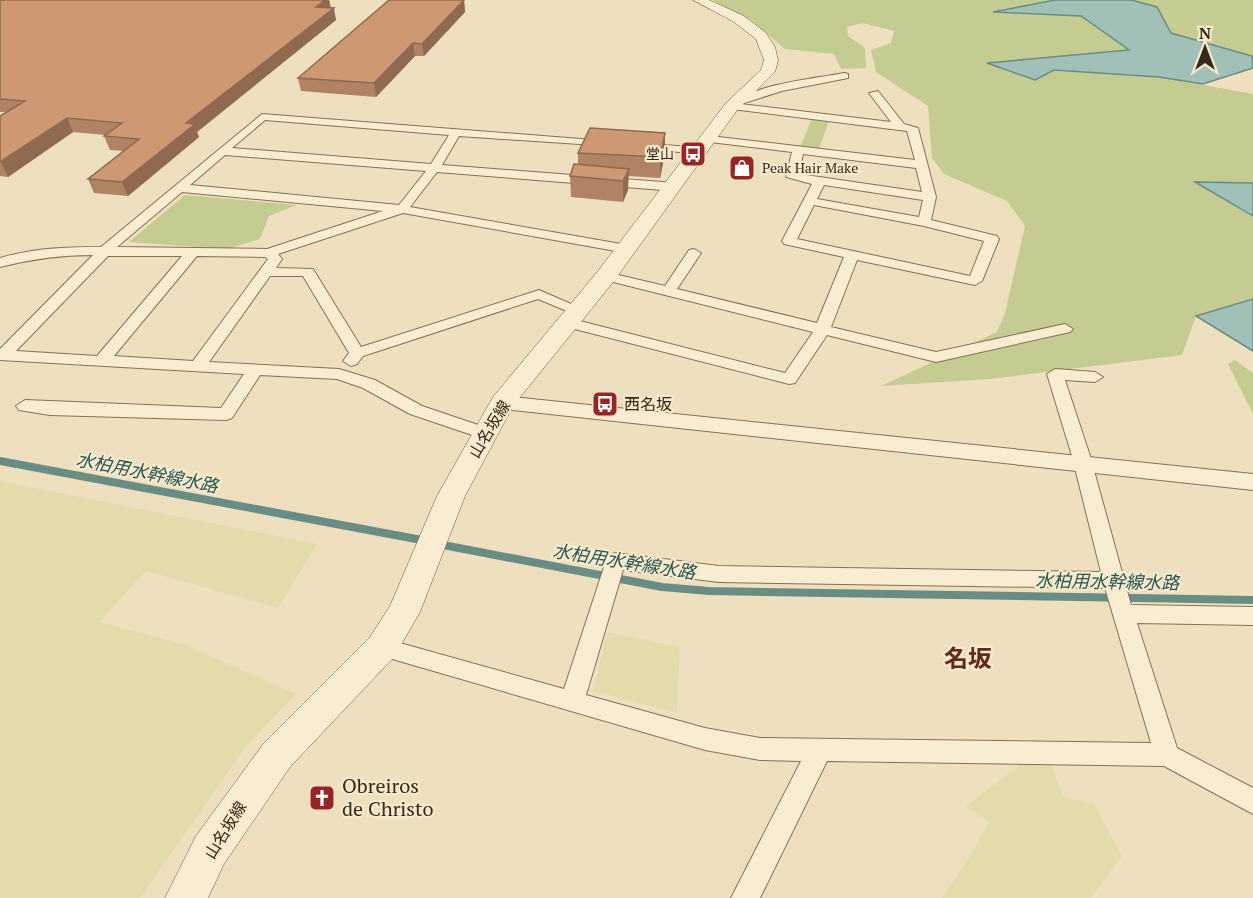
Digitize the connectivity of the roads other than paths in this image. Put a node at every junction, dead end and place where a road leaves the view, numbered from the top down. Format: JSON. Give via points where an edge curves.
{"nodes":[{"id":1,"x":699,"y":0,"type":"edge"},
{"id":2,"x":844,"y":76,"type":"dead end"},
{"id":3,"x":874,"y":93,"type":"dead end"},
{"id":4,"x":734,"y":104,"type":"junction"},
{"id":5,"x":900,"y":126,"type":"junction"},
{"id":6,"x":456,"y":132,"type":"junction"},
{"id":7,"x":705,"y":145,"type":"junction"},
{"id":8,"x":224,"y":150,"type":"junction"},
{"id":9,"x":798,"y":152,"type":"junction"},
{"id":10,"x":923,"y":165,"type":"junction"},
{"id":11,"x":434,"y":168,"type":"junction"},
{"id":12,"x":820,"y":181,"type":"junction"},
{"id":13,"x":675,"y":187,"type":"junction"},
{"id":14,"x":181,"y":188,"type":"junction"},
{"id":15,"x":930,"y":197,"type":"junction"},
{"id":16,"x":810,"y":201,"type":"junction"},
{"id":17,"x":402,"y":209,"type":"junction"},
{"id":18,"x":924,"y":222,"type":"junction"},
{"id":19,"x":627,"y":249,"type":"junction"},
{"id":20,"x":106,"y":250,"type":"junction"},
{"id":21,"x":193,"y":252,"type":"junction"},
{"id":22,"x":694,"y":253,"type":"dead end"},
{"id":23,"x":269,"y":254,"type":"junction"},
{"id":24,"x":852,"y":254,"type":"junction"},
{"id":25,"x":0,"y":263,"type":"edge"},
{"id":26,"x":264,"y":272,"type":"junction"},
{"id":27,"x":606,"y":276,"type":"junction"},
{"id":28,"x":668,"y":292,"type":"junction"},
{"id":29,"x":574,"y":317,"type":"junction"},
{"id":30,"x":1065,"y":329,"type":"dead end"},
{"id":31,"x":822,"y":330,"type":"junction"},
{"id":32,"x":357,"y":353,"type":"junction"},
{"id":33,"x":1,"y":355,"type":"edge"},
{"id":34,"x":102,"y":360,"type":"junction"},
{"id":35,"x":198,"y":366,"type":"junction"},
{"id":36,"x":256,"y":368,"type":"junction"},
{"id":37,"x":339,"y":374,"type":"junction"},
{"id":38,"x":1095,"y":377,"type":"dead end"},
{"id":39,"x":502,"y":403,"type":"junction"},
{"id":40,"x":25,"y":406,"type":"dead end"},
{"id":41,"x":484,"y":433,"type":"junction"},
{"id":42,"x":1082,"y":465,"type":"junction"},
{"id":43,"x":1253,"y":482,"type":"edge"},
{"id":44,"x":1113,"y":580,"type":"junction"},
{"id":45,"x":1124,"y":614,"type":"junction"},
{"id":46,"x":1253,"y":616,"type":"edge"},
{"id":47,"x":382,"y":647,"type":"junction"},
{"id":48,"x":572,"y":701,"type":"junction"},
{"id":49,"x":820,"y":750,"type":"junction"},
{"id":50,"x":1167,"y":755,"type":"junction"},
{"id":51,"x":1253,"y":802,"type":"edge"},
{"id":52,"x":186,"y":898,"type":"edge"},
{"id":53,"x":745,"y":898,"type":"edge"}],
"edges":[{"from":1,"to":4,"type":"main road","name":"山名坂線","via":[[748,26],[768,47],[768,72]]},
{"from":2,"to":4,"type":"street","via":[[780,88]]},
{"from":3,"to":5,"type":"street"},
{"from":4,"to":5,"type":"street"},
{"from":4,"to":7,"type":"main road","name":"山名坂線"},
{"from":5,"to":10,"type":"street","via":[[912,128]]},
{"from":6,"to":7,"type":"street"},
{"from":6,"to":8,"type":"street","via":[[262,117]]},
{"from":6,"to":11,"type":"street"},
{"from":7,"to":9,"type":"street"},
{"from":7,"to":13,"type":"main road","name":"山名坂線"},
{"from":8,"to":11,"type":"street"},
{"from":8,"to":14,"type":"street"},
{"from":9,"to":10,"type":"street"},
{"from":9,"to":12,"type":"street","via":[[792,177]]},
{"from":10,"to":15,"type":"street"},
{"from":11,"to":13,"type":"street"},
{"from":11,"to":17,"type":"street"},
{"from":12,"to":15,"type":"street"},
{"from":12,"to":16,"type":"street"},
{"from":13,"to":19,"type":"main road","name":"山名坂線"},
{"from":14,"to":17,"type":"street"},
{"from":14,"to":20,"type":"street"},
{"from":15,"to":18,"type":"street"},
{"from":16,"to":18,"type":"street"},
{"from":16,"to":24,"type":"street","via":[[789,241]]},
{"from":17,"to":19,"type":"street"},
{"from":17,"to":23,"type":"street","via":[[289,244]]},
{"from":18,"to":24,"type":"street","via":[[992,239],[975,281]]},
{"from":19,"to":27,"type":"main road","name":"山名坂線"},
{"from":20,"to":21,"type":"street"},
{"from":20,"to":25,"type":"street","via":[[57,251]]},
{"from":20,"to":33,"type":"street"},
{"from":21,"to":23,"type":"street"},
{"from":21,"to":34,"type":"street"},
{"from":22,"to":28,"type":"street"},
{"from":23,"to":26,"type":"street","via":[[274,259]]},
{"from":24,"to":31,"type":"street"},
{"from":26,"to":32,"type":"street","via":[[308,273]]},
{"from":26,"to":35,"type":"street"},
{"from":27,"to":28,"type":"street"},
{"from":27,"to":29,"type":"main road","name":"山名坂線"},
{"from":28,"to":31,"type":"street"},
{"from":29,"to":31,"type":"street","via":[[789,379]]},
{"from":29,"to":32,"type":"street","via":[[539,294]]},
{"from":29,"to":39,"type":"main road","name":"山名坂線"},
{"from":30,"to":31,"type":"street","via":[[936,357]]},
{"from":32,"to":37,"type":"street"},
{"from":33,"to":34,"type":"street"},
{"from":34,"to":35,"type":"street"},
{"from":35,"to":36,"type":"street"},
{"from":36,"to":37,"type":"street"},
{"from":36,"to":40,"type":"street","via":[[226,414]]},
{"from":37,"to":41,"type":"street","via":[[369,384],[416,410]]},
{"from":38,"to":42,"type":"street","via":[[1055,374]]},
{"from":39,"to":41,"type":"main road","name":"山名坂線"},
{"from":39,"to":42,"type":"street"},
{"from":41,"to":47,"type":"main road","name":"山名坂線","via":[[452,496],[404,612]]},
{"from":42,"to":43,"type":"street"},
{"from":42,"to":44,"type":"street"},
{"from":44,"to":45,"type":"street"},
{"from":44,"to":48,"type":"street","via":[[719,574],[616,561]]},
{"from":45,"to":46,"type":"street"},
{"from":45,"to":50,"type":"street"},
{"from":47,"to":48,"type":"street"},
{"from":47,"to":52,"type":"main road","name":"山名坂線","via":[[277,755],[210,850]]},
{"from":48,"to":49,"type":"street","via":[[705,739],[760,749]]},
{"from":49,"to":50,"type":"street"},
{"from":49,"to":53,"type":"street"},
{"from":50,"to":51,"type":"street"}]}
